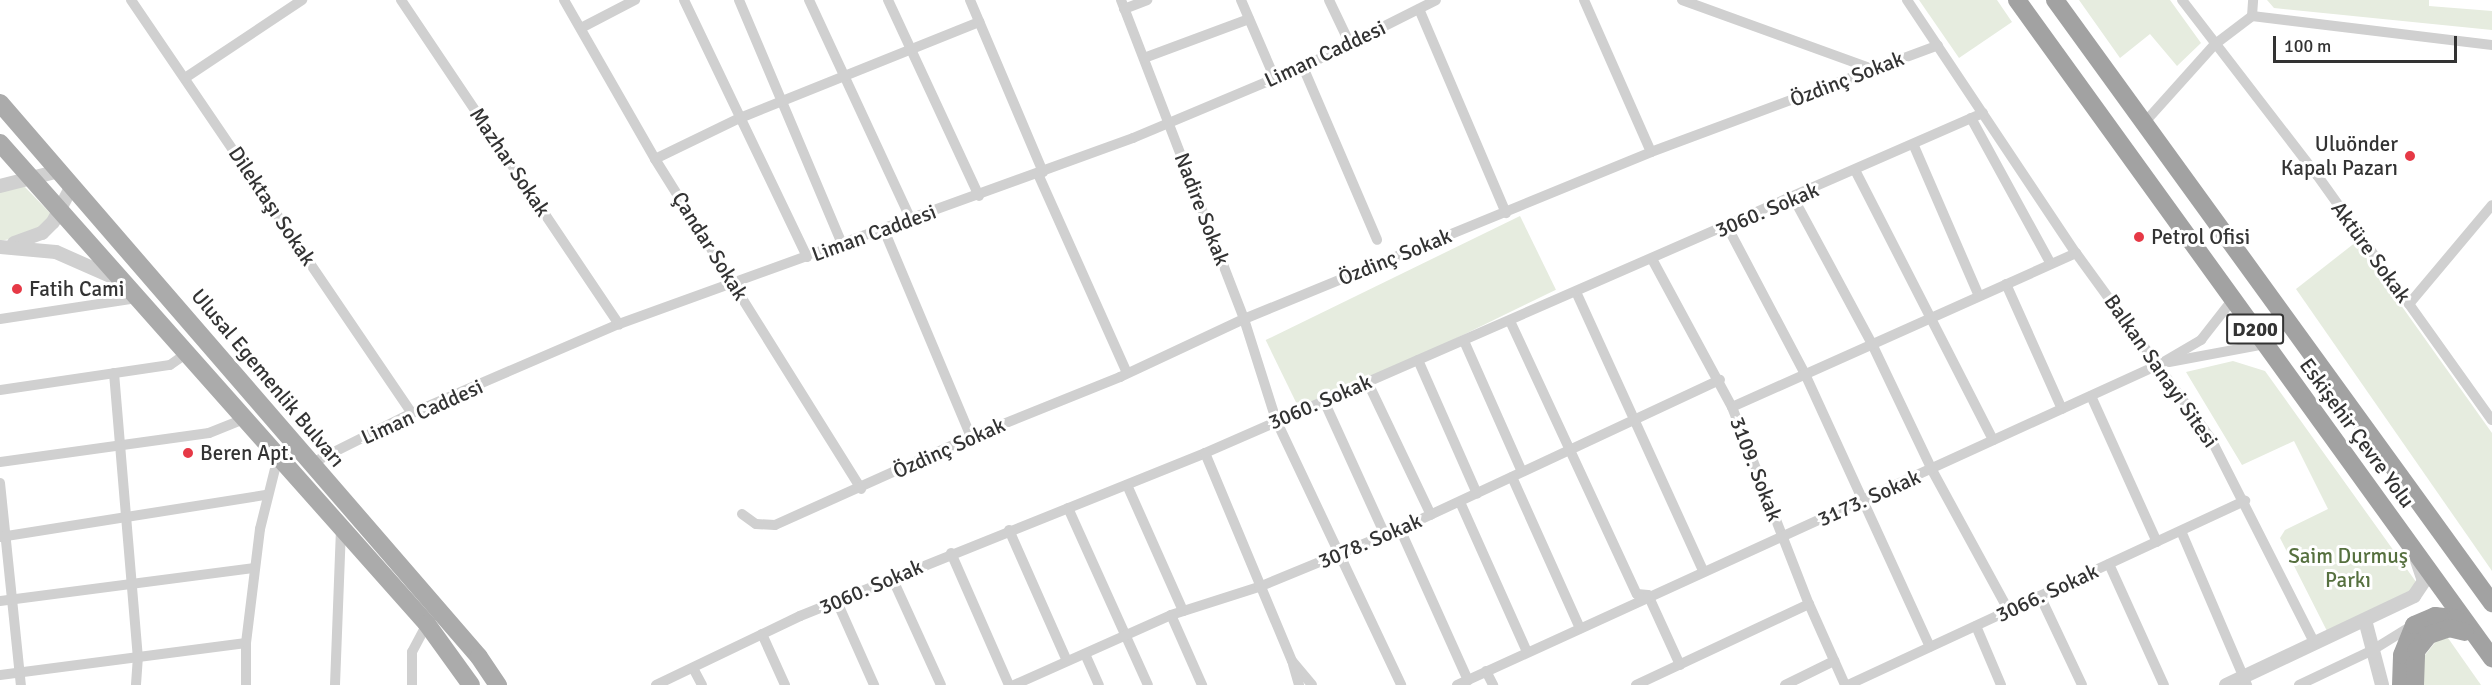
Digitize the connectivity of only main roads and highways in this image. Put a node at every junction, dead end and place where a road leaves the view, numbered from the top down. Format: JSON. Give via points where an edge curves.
{"nodes":[{"id":1,"x":2017,"y":0,"type":"edge"},
{"id":2,"x":2055,"y":0,"type":"edge"},
{"id":3,"x":0,"y":103,"type":"edge"},
{"id":4,"x":0,"y":143,"type":"edge"},
{"id":5,"x":2492,"y":603,"type":"edge"},
{"id":6,"x":2477,"y":638,"type":"junction"},
{"id":7,"x":2492,"y":658,"type":"edge"},
{"id":8,"x":471,"y":685,"type":"edge"},
{"id":9,"x":498,"y":685,"type":"edge"},
{"id":10,"x":2401,"y":685,"type":"edge"},
{"id":11,"x":2415,"y":685,"type":"edge"}],
"edges":[{"from":1,"to":6,"type":"highway","name":"Eskişehir Çevre Yolu","number":"D200"},
{"from":2,"to":5,"type":"highway","name":"Eskişehir Çevre Yolu","number":"D200"},
{"from":3,"to":9,"type":"main road","name":"Ulusal Egemenlik Bulvarı","via":[[479,657]]},
{"from":4,"to":8,"type":"main road","name":"Ulusal Egemenlik Bulvarı","via":[[427,624]]},
{"from":6,"to":7,"type":"highway","name":"Eskişehir Çevre Yolu","number":"D200"},
{"from":6,"to":10,"type":"highway","via":[[2456,618],[2435,616],[2414,625],[2402,654]]},
{"from":6,"to":11,"type":"highway","via":[[2449,628],[2428,635],[2416,651]]}]}
